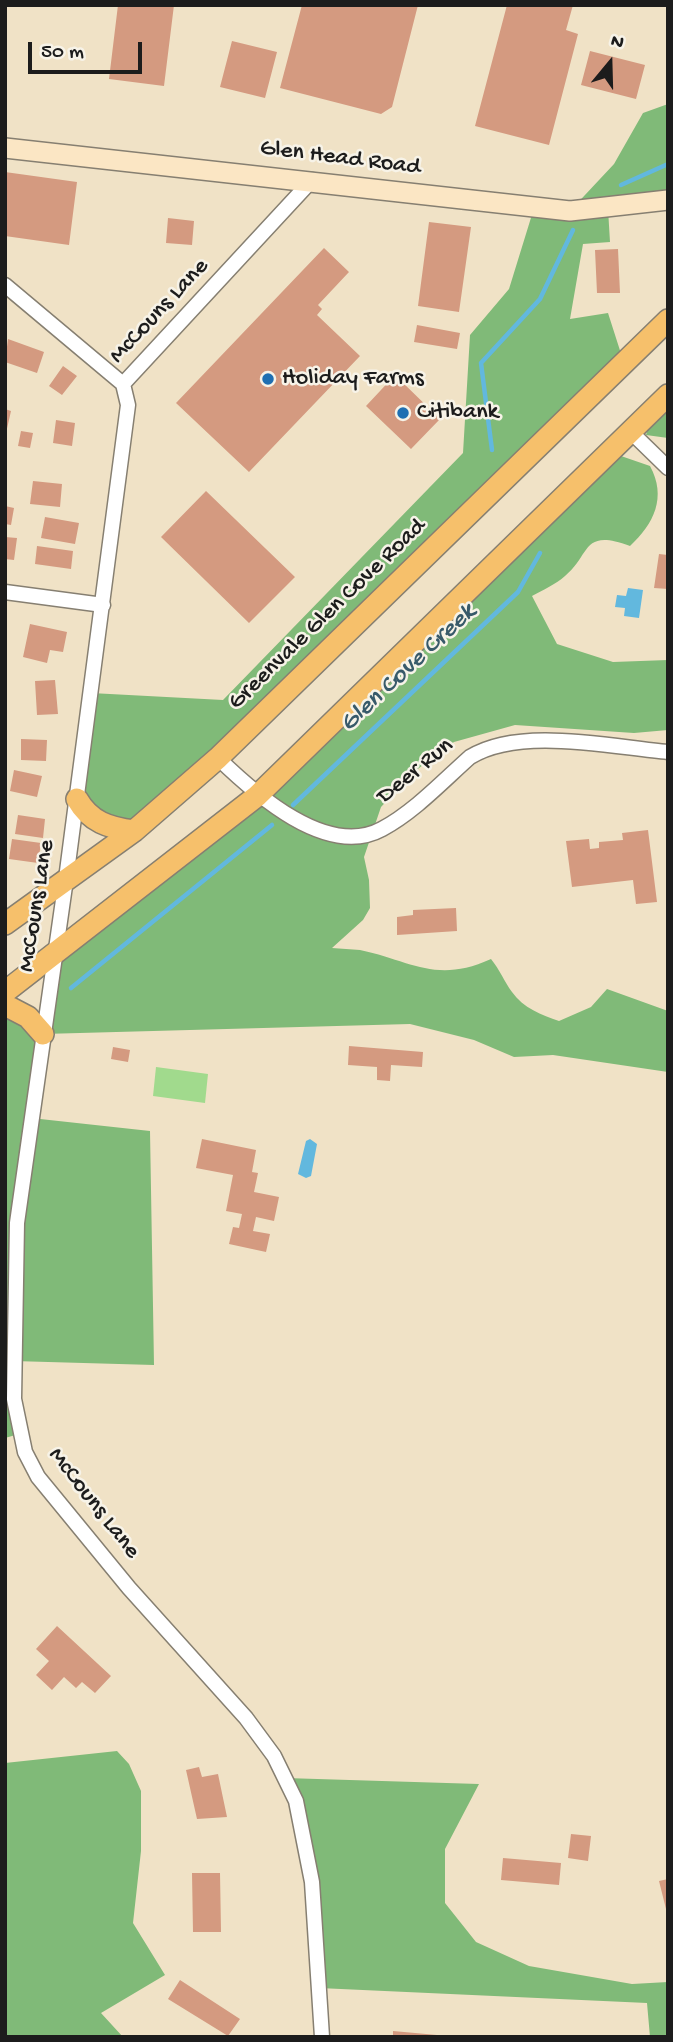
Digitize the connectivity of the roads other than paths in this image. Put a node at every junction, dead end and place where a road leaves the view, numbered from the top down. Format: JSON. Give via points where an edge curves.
{"nodes":[{"id":1,"x":5,"y":148,"type":"edge"},
{"id":2,"x":312,"y":180,"type":"junction"},
{"id":3,"x":668,"y":201,"type":"edge"},
{"id":4,"x":5,"y":285,"type":"edge"},
{"id":5,"x":668,"y":320,"type":"edge"},
{"id":6,"x":123,"y":384,"type":"junction"},
{"id":7,"x":668,"y":395,"type":"edge"},
{"id":8,"x":632,"y":432,"type":"junction"},
{"id":9,"x":668,"y":468,"type":"edge"},
{"id":10,"x":5,"y":592,"type":"edge"},
{"id":11,"x":103,"y":605,"type":"junction"},
{"id":12,"x":668,"y":752,"type":"edge"},
{"id":13,"x":218,"y":758,"type":"junction"},
{"id":14,"x":257,"y":796,"type":"junction"},
{"id":15,"x":77,"y":799,"type":"junction"},
{"id":16,"x":134,"y":831,"type":"junction"},
{"id":17,"x":66,"y":878,"type":"junction"},
{"id":18,"x":5,"y":924,"type":"edge"},
{"id":19,"x":53,"y":957,"type":"junction"},
{"id":20,"x":5,"y":992,"type":"edge"},
{"id":21,"x":5,"y":1005,"type":"edge"},
{"id":22,"x":43,"y":1034,"type":"junction"},
{"id":23,"x":322,"y":2037,"type":"edge"}],
"edges":[{"from":1,"to":2,"type":"main road","name":"Glen Head Road"},
{"from":2,"to":3,"type":"main road","name":"Glen Head Road","via":[[570,211]]},
{"from":2,"to":6,"type":"street","name":"McCouns Lane"},
{"from":4,"to":6,"type":"street"},
{"from":5,"to":13,"type":"main road","name":"Greenvale Glen Cove Road"},
{"from":6,"to":11,"type":"street","name":"McCouns Lane","via":[[128,405]]},
{"from":7,"to":8,"type":"main road"},
{"from":8,"to":9,"type":"street"},
{"from":8,"to":14,"type":"main road"},
{"from":10,"to":11,"type":"street"},
{"from":11,"to":15,"type":"street","name":"McCouns Lane"},
{"from":12,"to":14,"type":"street","name":"Deer Run","via":[[557,742],[508,741],[485,747],[383,829],[355,836],[296,820]]},
{"from":13,"to":14,"type":"street","name":"Deer Run"},
{"from":13,"to":16,"type":"main road","name":"Greenvale Glen Cove Road"},
{"from":14,"to":19,"type":"main road"},
{"from":15,"to":16,"type":"main road","via":[[97,822]]},
{"from":15,"to":17,"type":"street","name":"McCouns Lane"},
{"from":16,"to":17,"type":"main road","name":"Greenvale Glen Cove Road"},
{"from":17,"to":18,"type":"main road","name":"Greenvale Glen Cove Road"},
{"from":17,"to":19,"type":"street","name":"McCouns Lane"},
{"from":19,"to":20,"type":"main road"},
{"from":19,"to":22,"type":"street","name":"McCouns Lane"},
{"from":21,"to":22,"type":"main road","via":[[28,1017]]},
{"from":22,"to":23,"type":"street","name":"McCouns Lane","via":[[17,1223],[13,1337],[19,1434],[38,1477],[65,1514],[246,1718],[274,1756],[296,1801],[306,1841]]}]}
